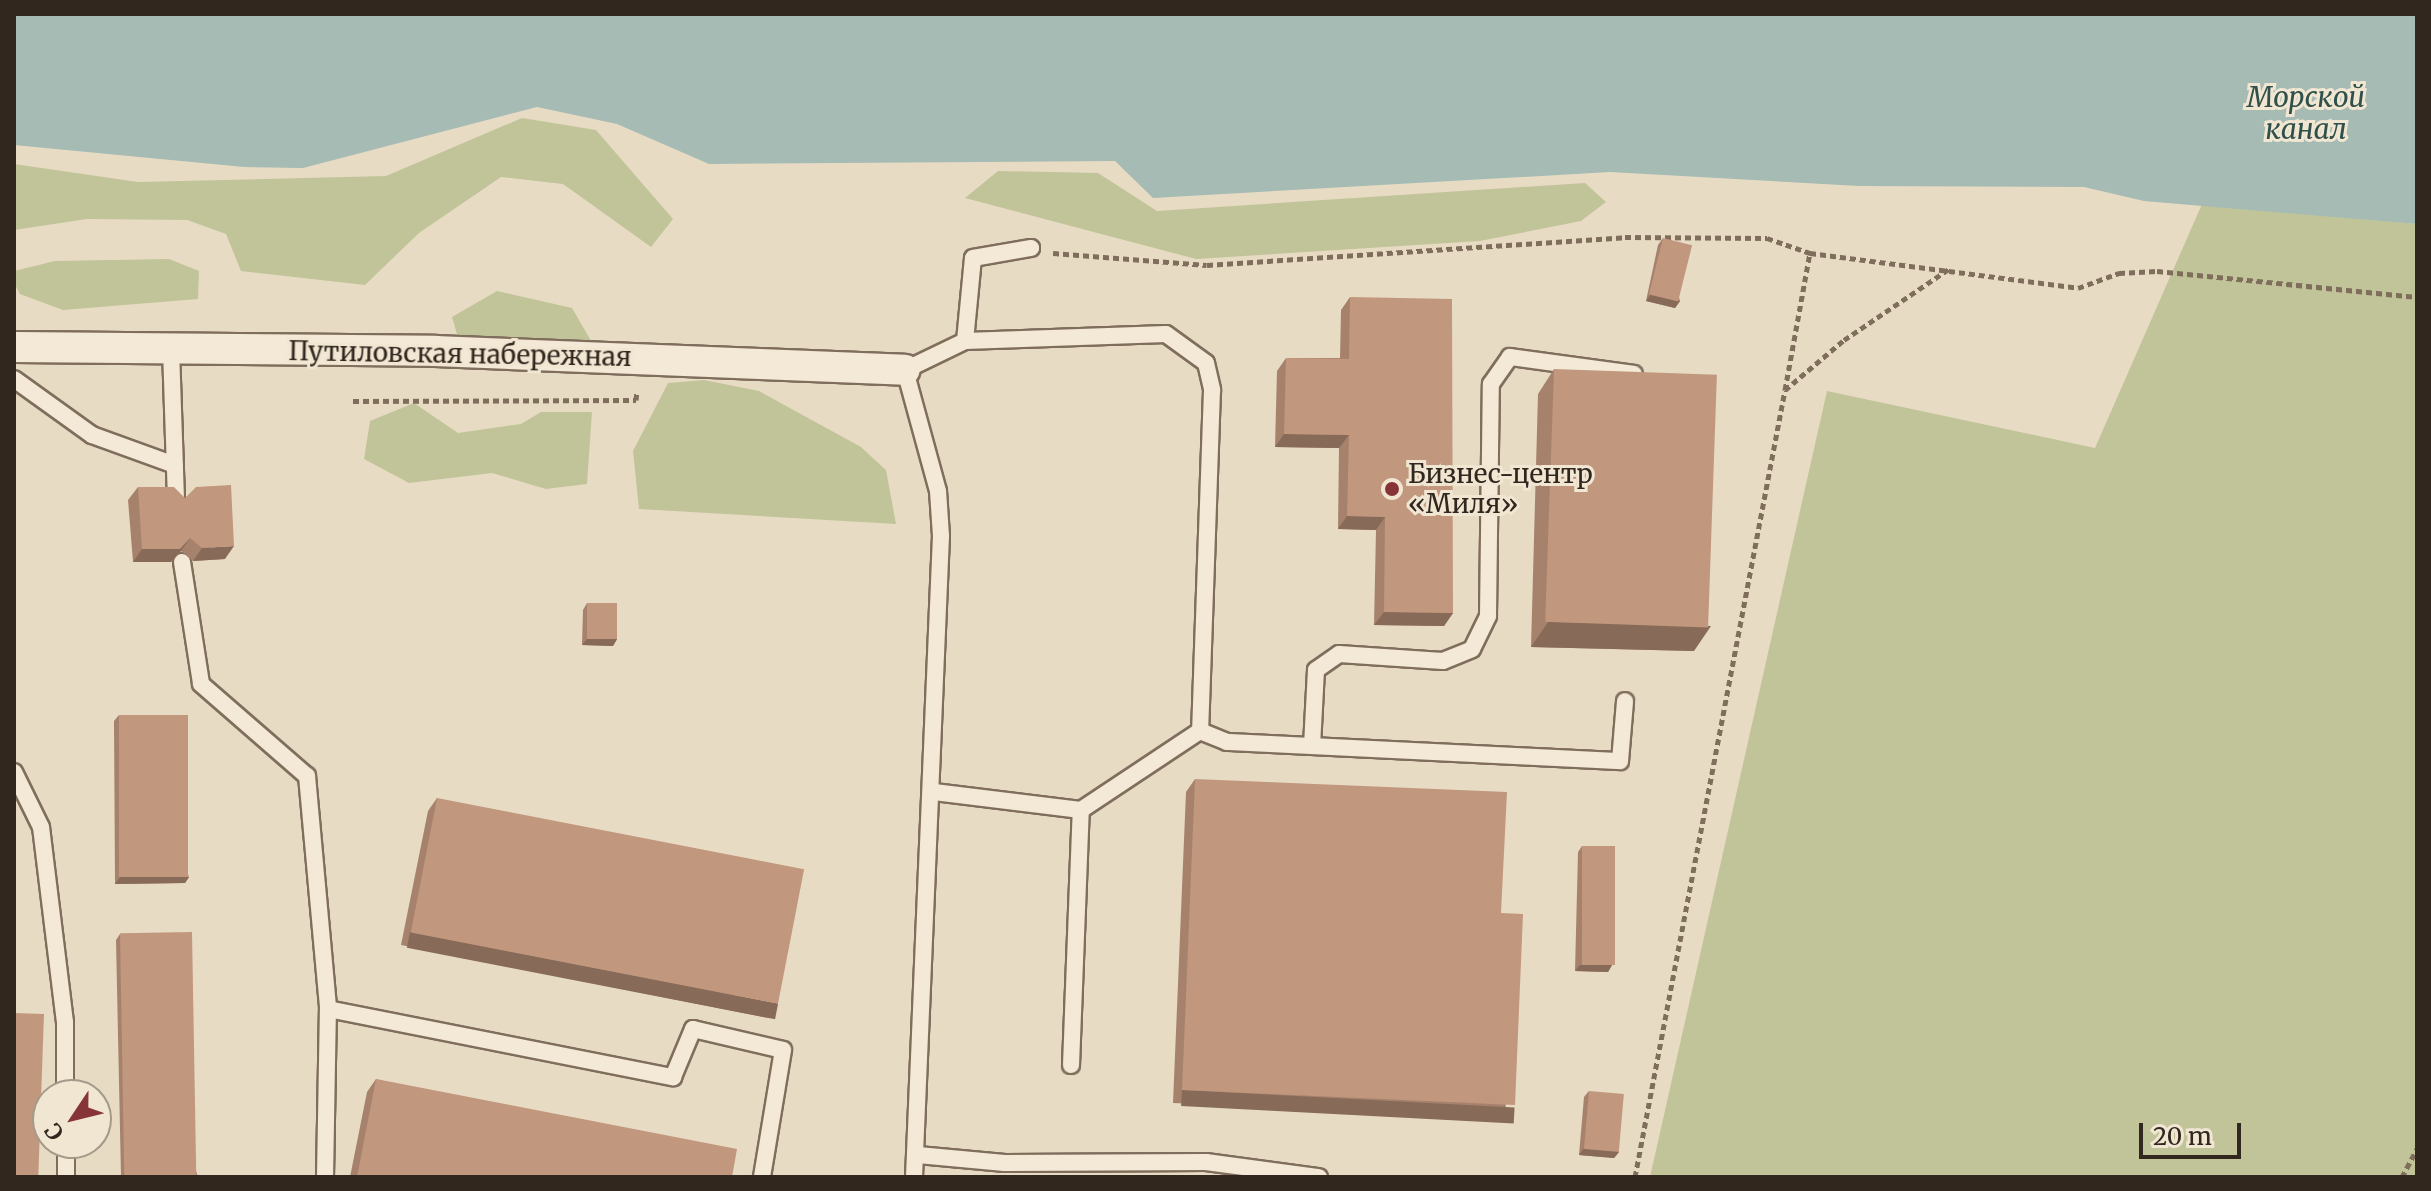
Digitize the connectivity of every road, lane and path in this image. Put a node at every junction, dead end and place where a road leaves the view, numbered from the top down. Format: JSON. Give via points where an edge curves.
{"nodes":[{"id":1,"x":1031,"y":248,"type":"joint"},
{"id":2,"x":1810,"y":253,"type":"junction"},
{"id":3,"x":1950,"y":269,"type":"junction"},
{"id":4,"x":2417,"y":297,"type":"edge"},
{"id":5,"x":965,"y":341,"type":"junction"},
{"id":6,"x":14,"y":347,"type":"edge"},
{"id":7,"x":171,"y":349,"type":"junction"},
{"id":8,"x":641,"y":358,"type":"junction"},
{"id":9,"x":905,"y":370,"type":"junction"},
{"id":10,"x":1659,"y":377,"type":"edge"},
{"id":11,"x":14,"y":379,"type":"edge"},
{"id":12,"x":1785,"y":390,"type":"junction"},
{"id":13,"x":353,"y":401,"type":"dead end"},
{"id":14,"x":175,"y":465,"type":"junction"},
{"id":15,"x":176,"y":500,"type":"edge"},
{"id":16,"x":182,"y":562,"type":"edge"},
{"id":17,"x":1625,"y":701,"type":"dead end"},
{"id":18,"x":1200,"y":731,"type":"junction"},
{"id":19,"x":1312,"y":746,"type":"junction"},
{"id":20,"x":14,"y":772,"type":"edge"},
{"id":21,"x":934,"y":792,"type":"junction"},
{"id":22,"x":1081,"y":810,"type":"junction"},
{"id":23,"x":328,"y":1009,"type":"junction"},
{"id":24,"x":1071,"y":1065,"type":"dead end"},
{"id":25,"x":65,"y":1079,"type":"edge"},
{"id":26,"x":2417,"y":1149,"type":"edge"},
{"id":27,"x":918,"y":1155,"type":"junction"},
{"id":28,"x":325,"y":1177,"type":"edge"},
{"id":29,"x":762,"y":1177,"type":"edge"},
{"id":30,"x":914,"y":1177,"type":"edge"},
{"id":31,"x":1319,"y":1177,"type":"edge"},
{"id":32,"x":1635,"y":1177,"type":"edge"},
{"id":33,"x":2402,"y":1177,"type":"edge"}],
"edges":[{"from":1,"to":2,"type":"path","via":[[1081,259],[1207,265],[1625,237],[1767,238]]},
{"from":1,"to":5,"type":"lane","via":[[973,258]]},
{"from":2,"to":3,"type":"path"},
{"from":2,"to":12,"type":"path"},
{"from":3,"to":4,"type":"path","via":[[2078,288],[2119,273],[2157,271]]},
{"from":3,"to":12,"type":"path","via":[[1844,340]]},
{"from":5,"to":9,"type":"lane"},
{"from":5,"to":18,"type":"lane","via":[[1166,334],[1206,363],[1212,390]]},
{"from":6,"to":7,"type":"street","name":"Путиловская набережная"},
{"from":7,"to":8,"type":"street","name":"Путиловская набережная"},
{"from":7,"to":14,"type":"lane"},
{"from":8,"to":9,"type":"street","name":"Путиловская набережная"},
{"from":8,"to":13,"type":"path","via":[[636,400]]},
{"from":9,"to":21,"type":"lane","via":[[938,491]]},
{"from":10,"to":19,"type":"lane","via":[[1510,357],[1491,384],[1488,616],[1472,649],[1443,661],[1339,654],[1316,670]]},
{"from":11,"to":14,"type":"lane","via":[[92,435]]},
{"from":12,"to":32,"type":"path"},
{"from":14,"to":15,"type":"lane"},
{"from":16,"to":23,"type":"lane","via":[[201,684],[307,776]]},
{"from":17,"to":19,"type":"lane","via":[[1620,761]]},
{"from":18,"to":19,"type":"lane","via":[[1227,742]]},
{"from":18,"to":22,"type":"lane"},
{"from":20,"to":25,"type":"lane","via":[[41,827],[65,1022]]},
{"from":21,"to":22,"type":"lane"},
{"from":21,"to":27,"type":"lane"},
{"from":22,"to":24,"type":"lane"},
{"from":23,"to":28,"type":"lane"},
{"from":23,"to":29,"type":"lane","via":[[673,1077],[693,1029],[783,1050]]},
{"from":26,"to":33,"type":"path"},
{"from":27,"to":30,"type":"lane"},
{"from":27,"to":31,"type":"lane","via":[[1005,1163],[1206,1162]]}]}
